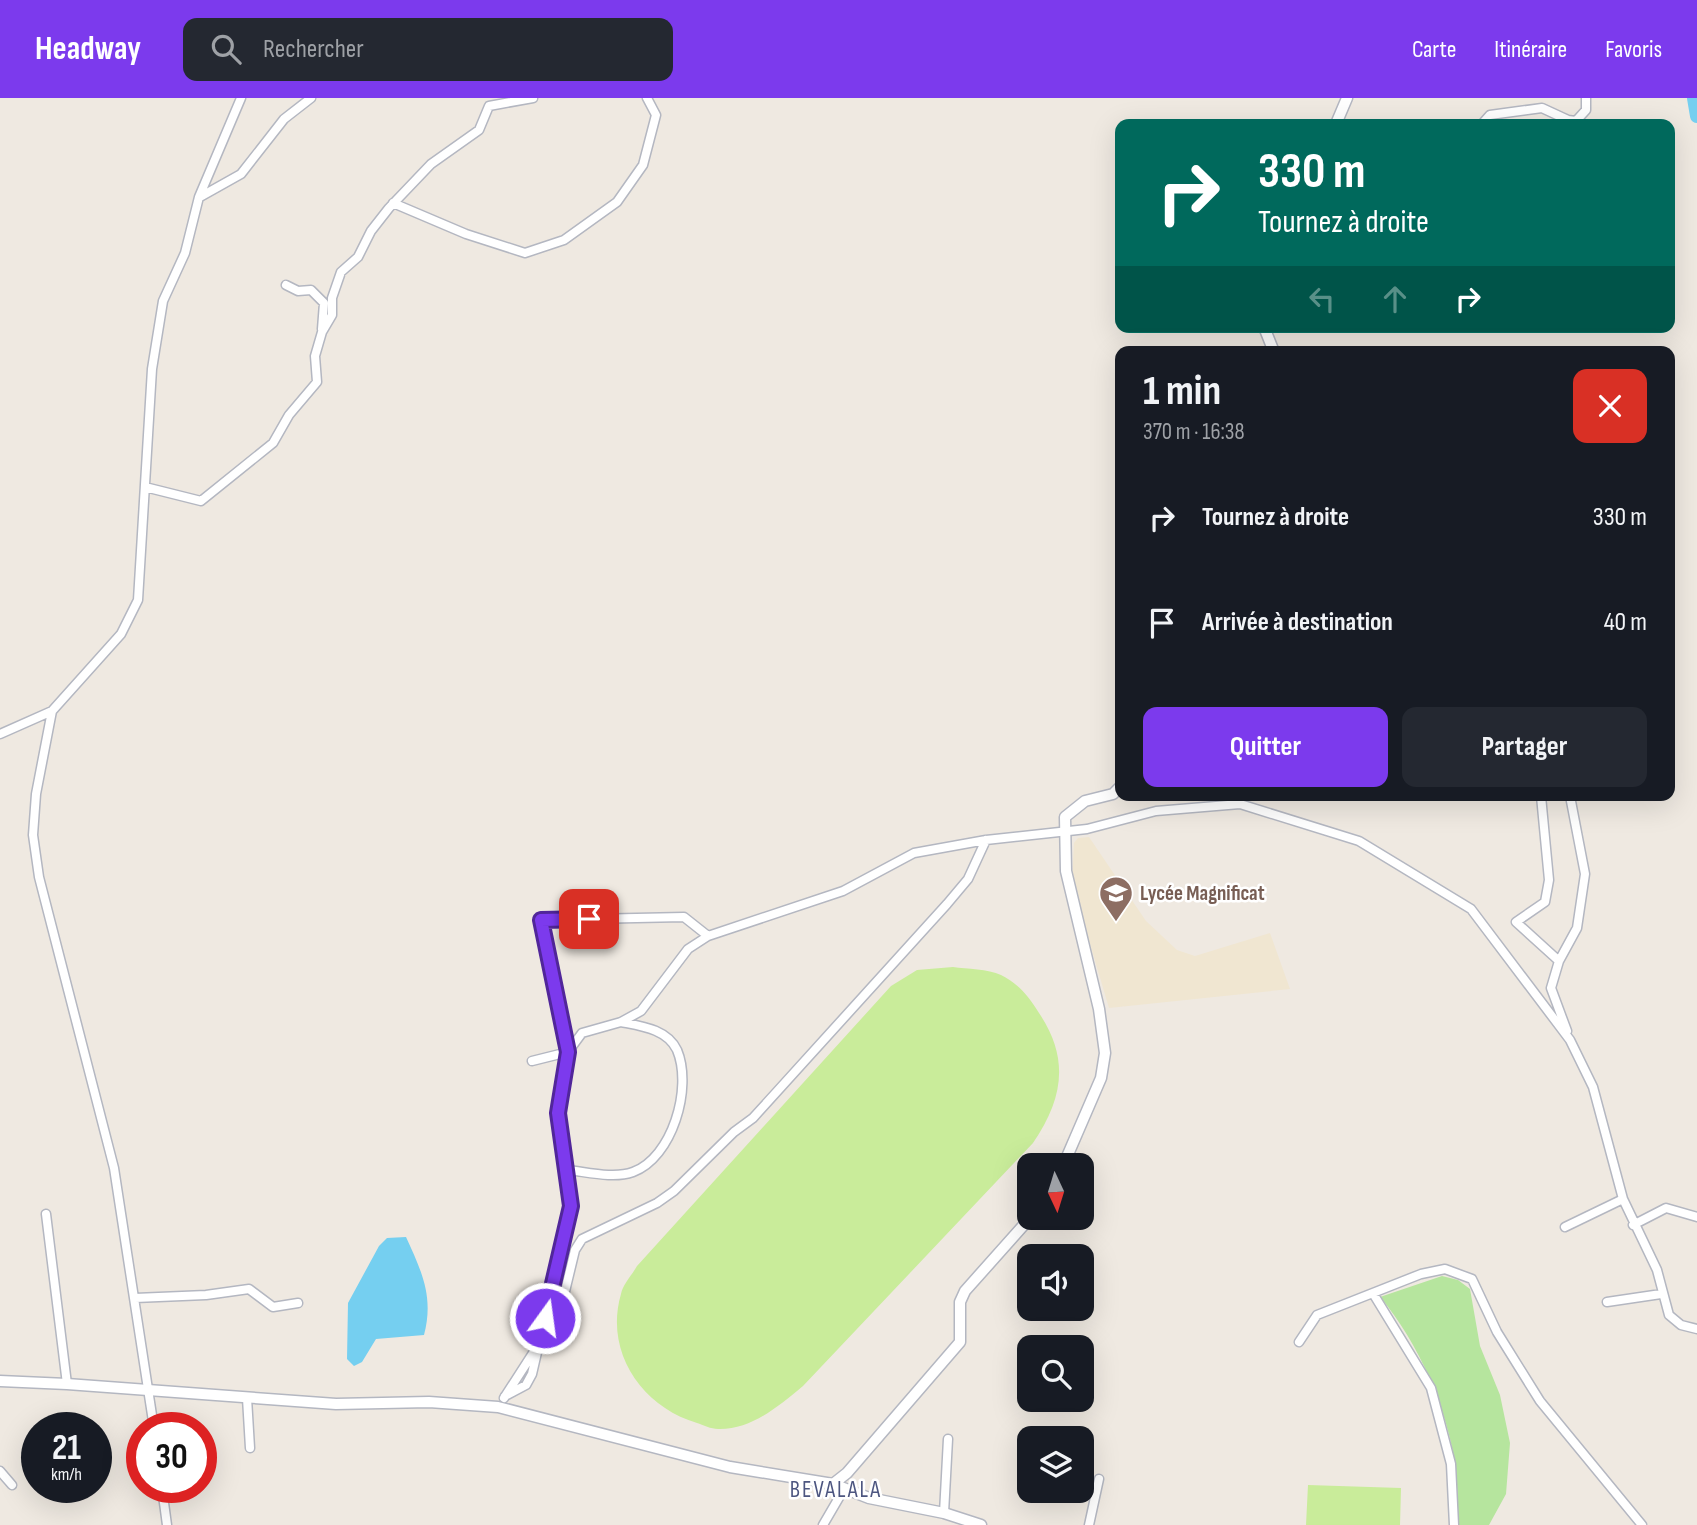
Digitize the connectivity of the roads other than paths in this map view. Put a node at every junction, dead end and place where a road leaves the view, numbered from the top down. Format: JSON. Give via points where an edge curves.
{"nodes":[{"id":1,"x":241,"y":98,"type":"edge"},
{"id":2,"x":311,"y":98,"type":"edge"},
{"id":3,"x":533,"y":98,"type":"edge"},
{"id":4,"x":647,"y":98,"type":"edge"},
{"id":5,"x":1347,"y":98,"type":"edge"},
{"id":6,"x":1586,"y":98,"type":"edge"},
{"id":7,"x":1338,"y":119,"type":"edge"},
{"id":8,"x":1486,"y":119,"type":"edge"},
{"id":9,"x":1566,"y":119,"type":"edge"},
{"id":10,"x":1578,"y":119,"type":"edge"},
{"id":11,"x":199,"y":197,"type":"junction"},
{"id":12,"x":393,"y":204,"type":"junction"},
{"id":13,"x":286,"y":285,"type":"dead end"},
{"id":14,"x":322,"y":332,"type":"junction"},
{"id":15,"x":145,"y":487,"type":"junction"},
{"id":16,"x":52,"y":711,"type":"junction"},
{"id":17,"x":0,"y":734,"type":"edge"},
{"id":18,"x":1115,"y":792,"type":"edge"},
{"id":19,"x":1541,"y":801,"type":"edge"},
{"id":20,"x":1571,"y":801,"type":"edge"},
{"id":21,"x":1063,"y":830,"type":"junction"},
{"id":22,"x":986,"y":839,"type":"junction"},
{"id":23,"x":708,"y":936,"type":"junction"},
{"id":24,"x":1559,"y":961,"type":"junction"},
{"id":25,"x":621,"y":1022,"type":"junction"},
{"id":26,"x":1570,"y":1040,"type":"junction"},
{"id":27,"x":568,"y":1052,"type":"junction"},
{"id":28,"x":532,"y":1061,"type":"dead end"},
{"id":29,"x":1069,"y":1153,"type":"edge"},
{"id":30,"x":568,"y":1170,"type":"junction"},
{"id":31,"x":1623,"y":1199,"type":"junction"},
{"id":32,"x":46,"y":1214,"type":"dead end"},
{"id":33,"x":1697,"y":1217,"type":"edge"},
{"id":34,"x":1633,"y":1224,"type":"junction"},
{"id":35,"x":1565,"y":1227,"type":"dead end"},
{"id":36,"x":1019,"y":1230,"type":"edge"},
{"id":37,"x":1374,"y":1294,"type":"junction"},
{"id":38,"x":1661,"y":1294,"type":"junction"},
{"id":39,"x":135,"y":1298,"type":"junction"},
{"id":40,"x":1607,"y":1302,"type":"dead end"},
{"id":41,"x":298,"y":1303,"type":"dead end"},
{"id":42,"x":1697,"y":1329,"type":"edge"},
{"id":43,"x":1299,"y":1342,"type":"dead end"},
{"id":44,"x":538,"y":1348,"type":"junction"},
{"id":45,"x":0,"y":1381,"type":"edge"},
{"id":46,"x":67,"y":1384,"type":"junction"},
{"id":47,"x":149,"y":1391,"type":"junction"},
{"id":48,"x":247,"y":1398,"type":"junction"},
{"id":49,"x":498,"y":1407,"type":"junction"},
{"id":50,"x":152,"y":1412,"type":"edge"},
{"id":51,"x":948,"y":1439,"type":"dead end"},
{"id":52,"x":250,"y":1448,"type":"dead end"},
{"id":53,"x":0,"y":1471,"type":"edge"},
{"id":54,"x":1099,"y":1479,"type":"dead end"},
{"id":55,"x":833,"y":1484,"type":"junction"},
{"id":56,"x":12,"y":1485,"type":"dead end"},
{"id":57,"x":844,"y":1489,"type":"junction"},
{"id":58,"x":164,"y":1503,"type":"edge"},
{"id":59,"x":944,"y":1513,"type":"junction"},
{"id":60,"x":167,"y":1525,"type":"edge"},
{"id":61,"x":823,"y":1525,"type":"edge"},
{"id":62,"x":981,"y":1525,"type":"edge"},
{"id":63,"x":1089,"y":1525,"type":"edge"},
{"id":64,"x":1454,"y":1525,"type":"edge"},
{"id":65,"x":1642,"y":1525,"type":"edge"}],
"edges":[{"from":1,"to":11,"type":"street"},
{"from":2,"to":11,"type":"street","via":[[284,119],[241,174]]},
{"from":3,"to":12,"type":"street","via":[[489,106],[478,130],[431,164]]},
{"from":4,"to":12,"type":"street","via":[[656,115],[643,165],[617,202],[564,240],[525,253]]},
{"from":5,"to":7,"type":"street"},
{"from":6,"to":10,"type":"street","via":[[1586,110]]},
{"from":8,"to":9,"type":"street","via":[[1490,114],[1542,107]]},
{"from":11,"to":15,"type":"street","via":[[185,253],[163,301],[152,369]]},
{"from":12,"to":14,"type":"street","via":[[358,257],[341,272],[332,315]]},
{"from":13,"to":14,"type":"street","via":[[298,291],[311,290],[324,303]]},
{"from":14,"to":15,"type":"street","via":[[315,356],[317,382],[273,443],[201,501]]},
{"from":15,"to":16,"type":"street","via":[[138,600],[130,621]]},
{"from":16,"to":17,"type":"street"},
{"from":16,"to":39,"type":"street","via":[[33,835],[39,877],[114,1168]]},
{"from":18,"to":21,"type":"street","via":[[1085,801],[1065,817]]},
{"from":19,"to":24,"type":"street","via":[[1549,880],[1545,902],[1516,922]]},
{"from":20,"to":24,"type":"street","via":[[1585,874],[1577,928]]},
{"from":21,"to":22,"type":"street"},
{"from":21,"to":26,"type":"street","via":[[1156,811],[1240,804],[1359,841],[1471,909]]},
{"from":21,"to":29,"type":"street","via":[[1066,872],[1105,1053],[1101,1078]]},
{"from":22,"to":23,"type":"street","via":[[914,853],[843,891]]},
{"from":22,"to":44,"type":"street","via":[[968,879],[752,1118],[657,1203],[582,1239],[575,1250],[554,1337],[549,1345]]},
{"from":23,"to":25,"type":"street","via":[[688,949],[641,1011]]},
{"from":23,"to":27,"type":"street","via":[[684,917],[541,920]]},
{"from":24,"to":26,"type":"street","via":[[1551,988]]},
{"from":25,"to":27,"type":"street","via":[[582,1033]]},
{"from":25,"to":30,"type":"street","via":[[657,1030],[677,1049],[682,1082],[674,1130],[654,1159],[629,1174]]},
{"from":26,"to":31,"type":"street","via":[[1593,1087]]},
{"from":27,"to":28,"type":"street"},
{"from":27,"to":30,"type":"street","via":[[558,1113]]},
{"from":30,"to":44,"type":"street","via":[[568,1229]]},
{"from":31,"to":34,"type":"street"},
{"from":31,"to":35,"type":"street"},
{"from":32,"to":46,"type":"street"},
{"from":33,"to":34,"type":"street","via":[[1666,1208]]},
{"from":34,"to":38,"type":"street","via":[[1657,1270]]},
{"from":36,"to":55,"type":"street","via":[[965,1291],[960,1302],[960,1342]]},
{"from":37,"to":43,"type":"street","via":[[1317,1315]]},
{"from":37,"to":64,"type":"street","via":[[1431,1388],[1451,1464]]},
{"from":37,"to":65,"type":"street","via":[[1445,1269],[1472,1279],[1497,1332],[1540,1401]]},
{"from":38,"to":40,"type":"street"},
{"from":38,"to":42,"type":"street","via":[[1669,1315],[1681,1325]]},
{"from":39,"to":41,"type":"street","via":[[249,1289],[273,1307]]},
{"from":39,"to":47,"type":"street"},
{"from":44,"to":49,"type":"street"},
{"from":45,"to":46,"type":"street"},
{"from":46,"to":47,"type":"street"},
{"from":47,"to":48,"type":"street"},
{"from":47,"to":50,"type":"street"},
{"from":48,"to":49,"type":"street"},
{"from":48,"to":52,"type":"street"},
{"from":49,"to":55,"type":"street","via":[[730,1467]]},
{"from":51,"to":59,"type":"street"},
{"from":53,"to":56,"type":"street"},
{"from":54,"to":63,"type":"street"},
{"from":55,"to":57,"type":"street"},
{"from":57,"to":59,"type":"street"},
{"from":57,"to":61,"type":"street"},
{"from":58,"to":60,"type":"street"},
{"from":59,"to":62,"type":"street"}]}
